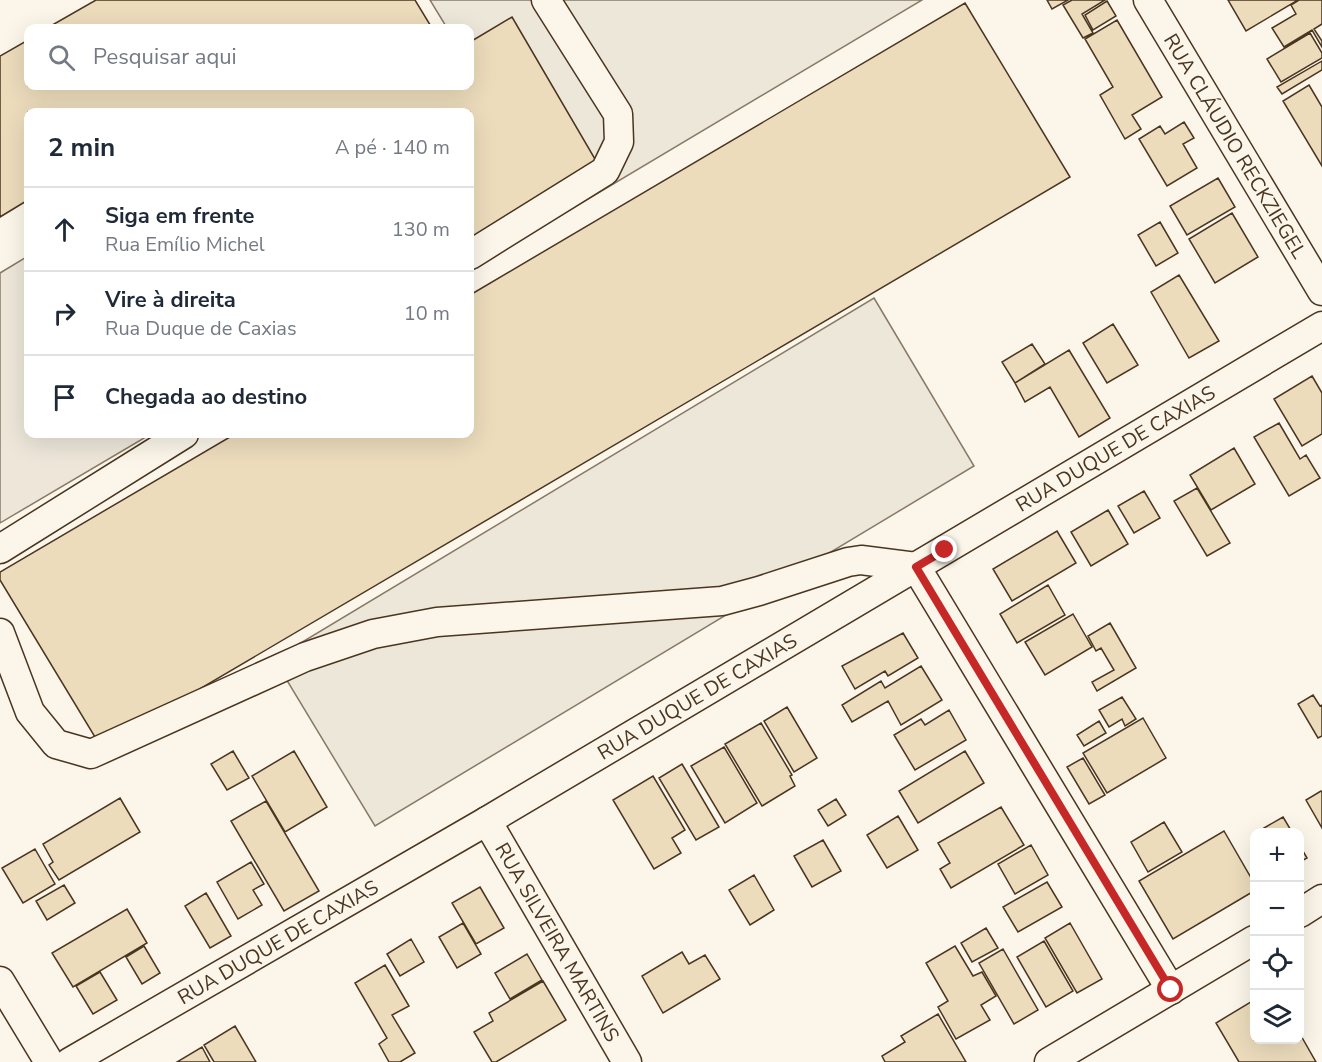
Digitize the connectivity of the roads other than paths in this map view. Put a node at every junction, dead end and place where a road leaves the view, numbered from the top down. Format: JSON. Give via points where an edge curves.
{"nodes":[{"id":1,"x":546,"y":0,"type":"edge"},
{"id":2,"x":1148,"y":0,"type":"edge"},
{"id":3,"x":474,"y":253,"type":"edge"},
{"id":4,"x":1322,"y":291,"type":"edge"},
{"id":5,"x":1322,"y":326,"type":"edge"},
{"id":6,"x":178,"y":438,"type":"edge"},
{"id":7,"x":0,"y":549,"type":"edge"},
{"id":8,"x":916,"y":567,"type":"junction"},
{"id":9,"x":0,"y":633,"type":"edge"},
{"id":10,"x":487,"y":821,"type":"junction"},
{"id":11,"x":1322,"y":899,"type":"edge"},
{"id":12,"x":1304,"y":910,"type":"edge"},
{"id":13,"x":1250,"y":942,"type":"edge"},
{"id":14,"x":0,"y":981,"type":"edge"},
{"id":15,"x":1171,"y":990,"type":"junction"},
{"id":16,"x":49,"y":1062,"type":"edge"},
{"id":17,"x":70,"y":1062,"type":"edge"},
{"id":18,"x":627,"y":1062,"type":"edge"},
{"id":19,"x":1049,"y":1062,"type":"edge"}],
"edges":[{"from":1,"to":3,"type":"street","via":[[618,114],[619,142],[605,171]]},
{"from":2,"to":4,"type":"street","name":"RUA CLÁUDIO RECKZIEGEL"},
{"from":5,"to":8,"type":"street","name":"RUA DUQUE DE CAXIAS"},
{"from":6,"to":7,"type":"street"},
{"from":8,"to":9,"type":"street","via":[[861,560],[722,601],[437,622],[373,634],[305,657],[91,754],[57,744],[30,712]]},
{"from":8,"to":10,"type":"street","name":"RUA DUQUE DE CAXIAS"},
{"from":8,"to":15,"type":"street"},
{"from":10,"to":17,"type":"street","name":"RUA DUQUE DE CAXIAS"},
{"from":10,"to":18,"type":"street","name":"RUA SILVEIRA MARTINS"},
{"from":11,"to":12,"type":"street"},
{"from":13,"to":15,"type":"street"},
{"from":14,"to":16,"type":"street"},
{"from":15,"to":19,"type":"street"}]}
